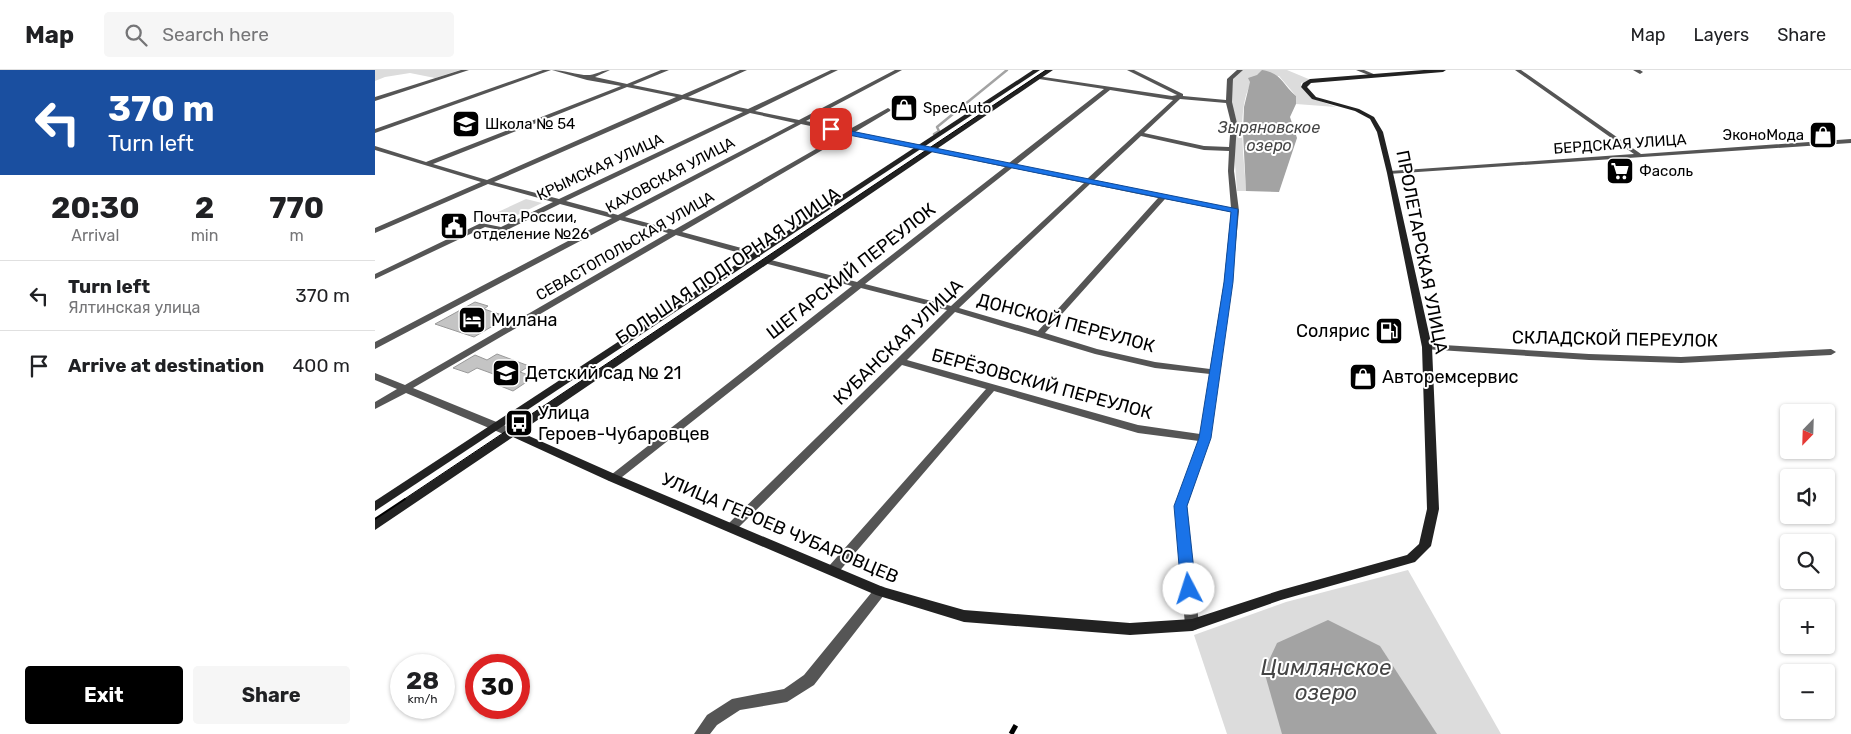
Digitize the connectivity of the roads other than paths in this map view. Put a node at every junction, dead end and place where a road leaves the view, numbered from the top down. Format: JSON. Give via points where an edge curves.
{"nodes":[{"id":1,"x":466,"y":70,"type":"edge"},
{"id":2,"x":548,"y":70,"type":"edge"},
{"id":3,"x":555,"y":70,"type":"edge"},
{"id":4,"x":607,"y":70,"type":"edge"},
{"id":5,"x":666,"y":70,"type":"edge"},
{"id":6,"x":744,"y":70,"type":"edge"},
{"id":7,"x":835,"y":70,"type":"edge"},
{"id":8,"x":899,"y":70,"type":"edge"},
{"id":9,"x":1050,"y":70,"type":"edge"},
{"id":10,"x":1130,"y":70,"type":"edge"},
{"id":11,"x":1359,"y":70,"type":"edge"},
{"id":12,"x":1443,"y":70,"type":"edge"},
{"id":13,"x":1518,"y":70,"type":"edge"},
{"id":14,"x":1235,"y":71,"type":"edge"},
{"id":15,"x":1038,"y":74,"type":"edge"},
{"id":16,"x":1373,"y":76,"type":"junction"},
{"id":17,"x":586,"y":78,"type":"junction"},
{"id":18,"x":626,"y":86,"type":"junction"},
{"id":19,"x":1109,"y":88,"type":"junction"},
{"id":20,"x":1179,"y":97,"type":"junction"},
{"id":21,"x":680,"y":98,"type":"junction"},
{"id":22,"x":375,"y":100,"type":"edge"},
{"id":23,"x":1229,"y":102,"type":"junction"},
{"id":24,"x":888,"y":110,"type":"dead end"},
{"id":25,"x":749,"y":111,"type":"junction"},
{"id":26,"x":797,"y":122,"type":"junction"},
{"id":27,"x":375,"y":131,"type":"edge"},
{"id":28,"x":848,"y":133,"type":"junction"},
{"id":29,"x":1141,"y":134,"type":"junction"},
{"id":30,"x":1851,"y":141,"type":"edge"},
{"id":31,"x":918,"y":147,"type":"junction"},
{"id":32,"x":375,"y":148,"type":"edge"},
{"id":33,"x":1231,"y":149,"type":"junction"},
{"id":34,"x":931,"y":150,"type":"junction"},
{"id":35,"x":387,"y":151,"type":"junction"},
{"id":36,"x":1639,"y":155,"type":"junction"},
{"id":37,"x":375,"y":156,"type":"edge"},
{"id":38,"x":427,"y":164,"type":"junction"},
{"id":39,"x":1011,"y":166,"type":"junction"},
{"id":40,"x":1390,"y":173,"type":"junction"},
{"id":41,"x":487,"y":182,"type":"junction"},
{"id":42,"x":1088,"y":182,"type":"junction"},
{"id":43,"x":1162,"y":198,"type":"junction"},
{"id":44,"x":558,"y":202,"type":"junction"},
{"id":45,"x":1235,"y":211,"type":"junction"},
{"id":46,"x":620,"y":218,"type":"junction"},
{"id":47,"x":375,"y":231,"type":"edge"},
{"id":48,"x":675,"y":233,"type":"junction"},
{"id":49,"x":757,"y":255,"type":"junction"},
{"id":50,"x":767,"y":261,"type":"junction"},
{"id":51,"x":375,"y":277,"type":"edge"},
{"id":52,"x":857,"y":286,"type":"junction"},
{"id":53,"x":953,"y":309,"type":"junction"},
{"id":54,"x":1040,"y":334,"type":"junction"},
{"id":55,"x":375,"y":346,"type":"edge"},
{"id":56,"x":1427,"y":348,"type":"junction"},
{"id":57,"x":1831,"y":352,"type":"dead end"},
{"id":58,"x":902,"y":362,"type":"junction"},
{"id":59,"x":1214,"y":372,"type":"junction"},
{"id":60,"x":375,"y":376,"type":"edge"},
{"id":61,"x":991,"y":388,"type":"junction"},
{"id":62,"x":405,"y":389,"type":"junction"},
{"id":63,"x":375,"y":406,"type":"edge"},
{"id":64,"x":497,"y":426,"type":"junction"},
{"id":65,"x":512,"y":433,"type":"junction"},
{"id":66,"x":1205,"y":438,"type":"junction"},
{"id":67,"x":613,"y":478,"type":"junction"},
{"id":68,"x":375,"y":507,"type":"edge"},
{"id":69,"x":375,"y":525,"type":"edge"},
{"id":70,"x":731,"y":527,"type":"junction"},
{"id":71,"x":833,"y":570,"type":"junction"},
{"id":72,"x":879,"y":591,"type":"junction"},
{"id":73,"x":1192,"y":625,"type":"junction"},
{"id":74,"x":701,"y":734,"type":"edge"}],
"edges":[{"from":1,"to":22,"type":"street"},
{"from":2,"to":27,"type":"street"},
{"from":3,"to":17,"type":"street"},
{"from":4,"to":17,"type":"street"},
{"from":5,"to":18,"type":"street"},
{"from":6,"to":21,"type":"street"},
{"from":7,"to":25,"type":"street","name":"КРЫМСКАЯ УЛИЦА"},
{"from":8,"to":26,"type":"street","name":"КАХОВСКАЯ УЛИЦА"},
{"from":9,"to":15,"type":"main road","name":"БОЛЬШАЯ ПОДГОРНАЯ УЛИЦА"},
{"from":10,"to":20,"type":"street","via":[[1161,83],[1181,95]]},
{"from":11,"to":16,"type":"street"},
{"from":12,"to":16,"type":"main road","name":"ПРОЛЕТАРСКАЯ УЛИЦА"},
{"from":13,"to":36,"type":"street"},
{"from":14,"to":23,"type":"street"},
{"from":15,"to":19,"type":"street"},
{"from":15,"to":31,"type":"main road","name":"БОЛЬШАЯ ПОДГОРНАЯ УЛИЦА"},
{"from":15,"to":34,"type":"main road","name":"БОЛЬШАЯ ПОДГОРНАЯ УЛИЦА"},
{"from":16,"to":40,"type":"main road","name":"ПРОЛЕТАРСКАЯ УЛИЦА","via":[[1310,81],[1304,87],[1314,98],[1373,118],[1380,132]]},
{"from":17,"to":18,"type":"street"},
{"from":18,"to":21,"type":"street"},
{"from":18,"to":38,"type":"street"},
{"from":19,"to":20,"type":"street"},
{"from":19,"to":39,"type":"street","name":"ШЕГАРСКИЙ ПЕРЕУЛОК"},
{"from":20,"to":23,"type":"street"},
{"from":20,"to":29,"type":"street","name":"КУБАНСКАЯ УЛИЦА"},
{"from":21,"to":25,"type":"street"},
{"from":21,"to":41,"type":"street"},
{"from":23,"to":33,"type":"street","via":[[1233,123]]},
{"from":24,"to":28,"type":"street","name":"СЕВАСТОПОЛЬСКАЯ УЛИЦА"},
{"from":25,"to":26,"type":"street"},
{"from":25,"to":44,"type":"street","name":"КРЫМСКАЯ УЛИЦА"},
{"from":26,"to":28,"type":"street"},
{"from":26,"to":46,"type":"street","name":"КАХОВСКАЯ УЛИЦА"},
{"from":28,"to":31,"type":"street"},
{"from":28,"to":48,"type":"street","name":"СЕВАСТОПОЛЬСКАЯ УЛИЦА"},
{"from":29,"to":33,"type":"street","via":[[1204,148]]},
{"from":29,"to":42,"type":"street","name":"КУБАНСКАЯ УЛИЦА"},
{"from":30,"to":36,"type":"street","name":"БЕРДСКАЯ УЛИЦА"},
{"from":31,"to":34,"type":"street"},
{"from":31,"to":49,"type":"main road","name":"БОЛЬШАЯ ПОДГОРНАЯ УЛИЦА"},
{"from":32,"to":35,"type":"street"},
{"from":33,"to":45,"type":"street"},
{"from":34,"to":39,"type":"street"},
{"from":34,"to":50,"type":"main road","name":"БОЛЬШАЯ ПОДГОРНАЯ УЛИЦА"},
{"from":35,"to":37,"type":"street"},
{"from":35,"to":38,"type":"street"},
{"from":36,"to":40,"type":"street","name":"БЕРДСКАЯ УЛИЦА"},
{"from":38,"to":41,"type":"street"},
{"from":39,"to":42,"type":"street"},
{"from":39,"to":52,"type":"street","name":"ШЕГАРСКИЙ ПЕРЕУЛОК"},
{"from":40,"to":56,"type":"main road","name":"ПРОЛЕТАРСКАЯ УЛИЦА"},
{"from":41,"to":44,"type":"street"},
{"from":41,"to":47,"type":"street"},
{"from":42,"to":43,"type":"street"},
{"from":42,"to":53,"type":"street","name":"КУБАНСКАЯ УЛИЦА"},
{"from":43,"to":45,"type":"street"},
{"from":43,"to":54,"type":"street"},
{"from":44,"to":46,"type":"street"},
{"from":44,"to":51,"type":"street","name":"КРЫМСКАЯ УЛИЦА","via":[[502,229],[485,225]]},
{"from":45,"to":59,"type":"street","via":[[1229,282]]},
{"from":46,"to":48,"type":"street"},
{"from":46,"to":55,"type":"street","name":"КАХОВСКАЯ УЛИЦА"},
{"from":48,"to":49,"type":"street"},
{"from":48,"to":62,"type":"street","name":"СЕВАСТОПОЛЬСКАЯ УЛИЦА"},
{"from":49,"to":64,"type":"main road","name":"БОЛЬШАЯ ПОДГОРНАЯ УЛИЦА"},
{"from":50,"to":52,"type":"street","name":"ДОНСКОЙ ПЕРЕУЛОК"},
{"from":50,"to":65,"type":"main road","name":"БОЛЬШАЯ ПОДГОРНАЯ УЛИЦА"},
{"from":52,"to":53,"type":"street","name":"ДОНСКОЙ ПЕРЕУЛОК"},
{"from":52,"to":67,"type":"street","name":"ШЕГАРСКИЙ ПЕРЕУЛОК"},
{"from":53,"to":54,"type":"street","name":"ДОНСКОЙ ПЕРЕУЛОК"},
{"from":53,"to":58,"type":"street","name":"КУБАНСКАЯ УЛИЦА"},
{"from":54,"to":59,"type":"street","name":"ДОНСКОЙ ПЕРЕУЛОК","via":[[1155,365]]},
{"from":56,"to":57,"type":"street","name":"СКЛАДСКОЙ ПЕРЕУЛОК","via":[[1681,360]]},
{"from":56,"to":73,"type":"main road","name":"ПРОЛЕТАРСКАЯ УЛИЦА","via":[[1433,510],[1425,546],[1411,560],[1281,595]]},
{"from":58,"to":61,"type":"street","name":"БЕРЁЗОВСКИЙ ПЕРЕУЛОК"},
{"from":58,"to":70,"type":"street","name":"КУБАНСКАЯ УЛИЦА"},
{"from":59,"to":66,"type":"street"},
{"from":60,"to":62,"type":"street","name":"УЛИЦА ГЕРОЕВ ЧУБАРОВЦЕВ"},
{"from":61,"to":66,"type":"street","name":"БЕРЁЗОВСКИЙ ПЕРЕУЛОК","via":[[1138,430]]},
{"from":61,"to":71,"type":"street"},
{"from":62,"to":63,"type":"street","name":"СЕВАСТОПОЛЬСКАЯ УЛИЦА"},
{"from":62,"to":64,"type":"street","name":"УЛИЦА ГЕРОЕВ ЧУБАРОВЦЕВ"},
{"from":64,"to":65,"type":"street","name":"УЛИЦА ГЕРОЕВ ЧУБАРОВЦЕВ"},
{"from":64,"to":68,"type":"main road","name":"БОЛЬШАЯ ПОДГОРНАЯ УЛИЦА"},
{"from":65,"to":67,"type":"main road","name":"УЛИЦА ГЕРОЕВ ЧУБАРОВЦЕВ"},
{"from":65,"to":69,"type":"main road","name":"БОЛЬШАЯ ПОДГОРНАЯ УЛИЦА"},
{"from":66,"to":73,"type":"street","via":[[1181,506]]},
{"from":67,"to":70,"type":"main road","name":"УЛИЦА ГЕРОЕВ ЧУБАРОВЦЕВ"},
{"from":70,"to":71,"type":"main road","name":"УЛИЦА ГЕРОЕВ ЧУБАРОВЦЕВ"},
{"from":71,"to":72,"type":"main road","name":"УЛИЦА ГЕРОЕВ ЧУБАРОВЦЕВ"},
{"from":72,"to":73,"type":"main road","name":"УЛИЦА ГЕРОЕВ ЧУБАРОВЦЕВ","via":[[964,616],[1130,629]]},
{"from":72,"to":74,"type":"street","via":[[809,680],[787,696],[737,704],[712,720]]}]}
